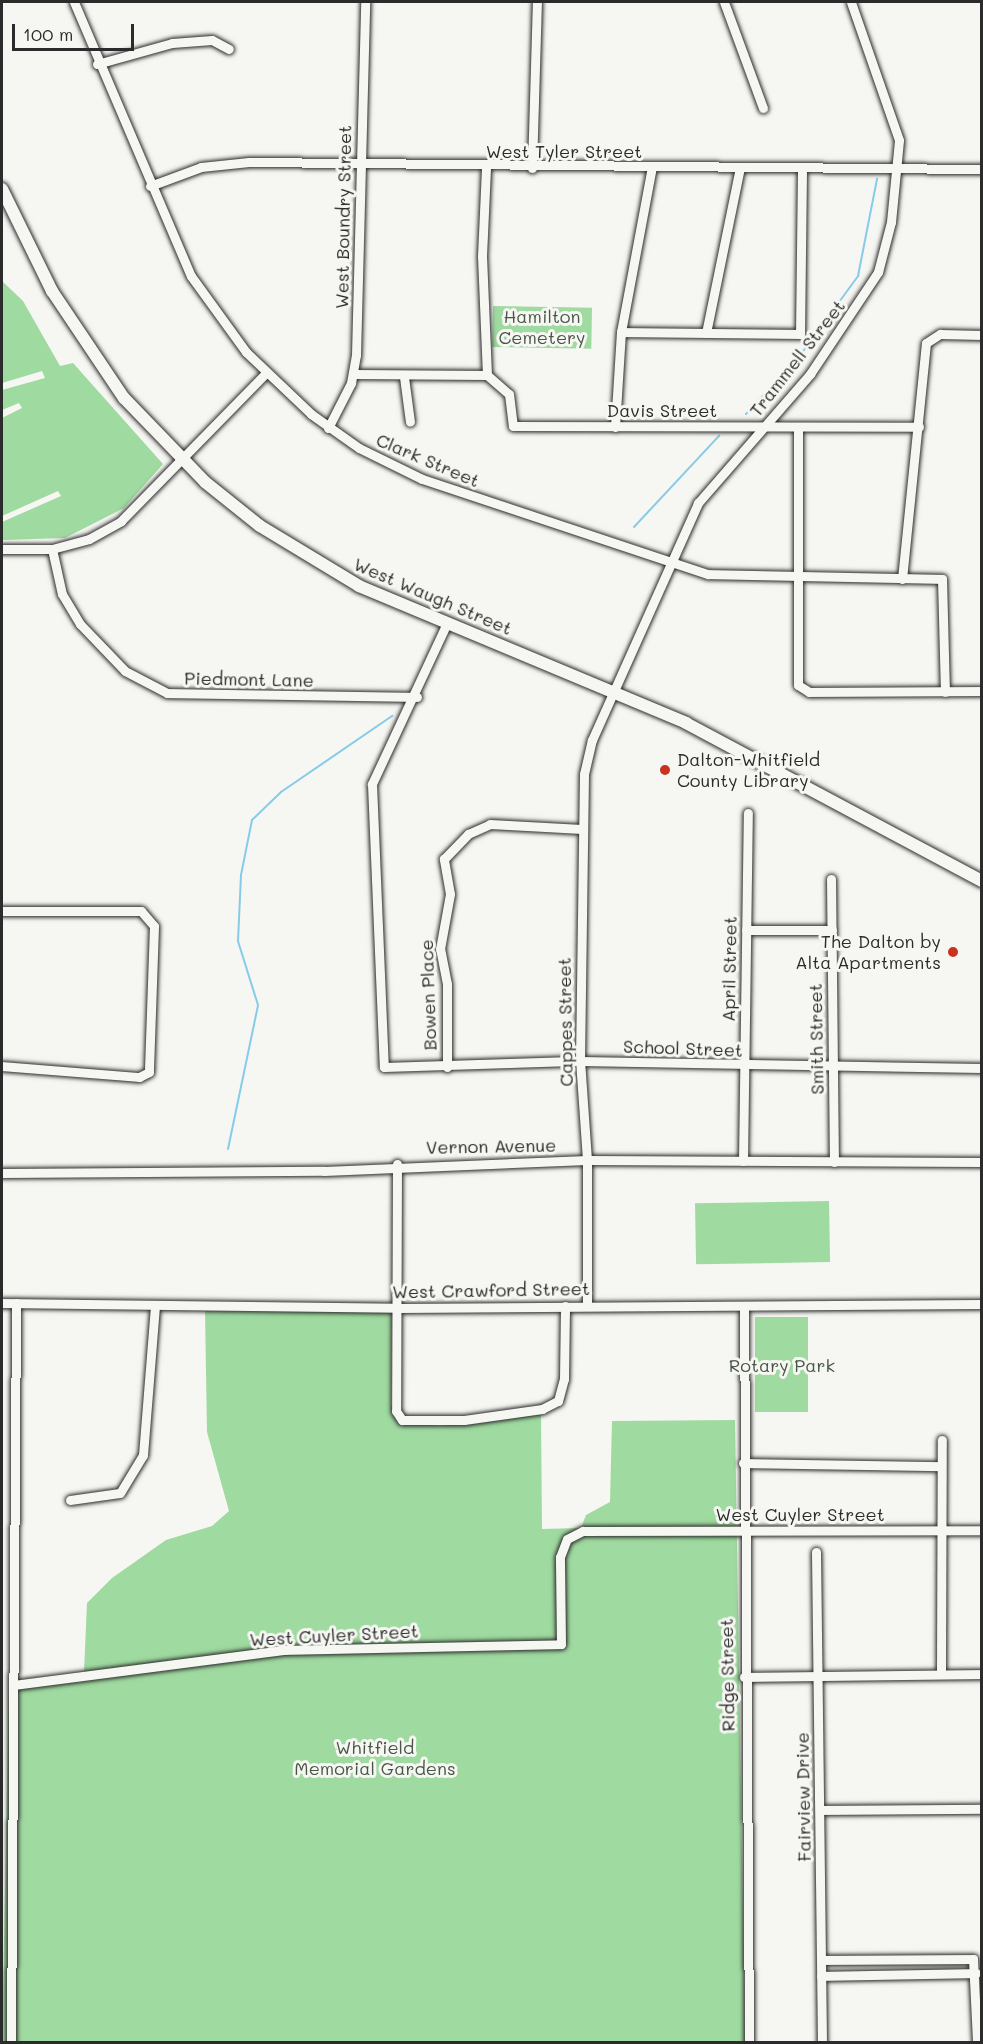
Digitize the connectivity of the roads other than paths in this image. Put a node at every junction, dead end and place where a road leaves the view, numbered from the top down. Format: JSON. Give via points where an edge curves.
{"nodes":[{"id":1,"x":74,"y":2,"type":"edge"},
{"id":2,"x":365,"y":2,"type":"edge"},
{"id":3,"x":537,"y":2,"type":"edge"},
{"id":4,"x":724,"y":2,"type":"edge"},
{"id":5,"x":852,"y":2,"type":"edge"},
{"id":6,"x":229,"y":49,"type":"dead end"},
{"id":7,"x":96,"y":64,"type":"junction"},
{"id":8,"x":763,"y":108,"type":"dead end"},
{"id":9,"x":360,"y":165,"type":"junction"},
{"id":10,"x":652,"y":167,"type":"junction"},
{"id":11,"x":740,"y":167,"type":"junction"},
{"id":12,"x":486,"y":168,"type":"junction"},
{"id":13,"x":532,"y":168,"type":"junction"},
{"id":14,"x":802,"y":169,"type":"junction"},
{"id":15,"x":981,"y":169,"type":"edge"},
{"id":16,"x":900,"y":170,"type":"junction"},
{"id":17,"x":150,"y":186,"type":"junction"},
{"id":18,"x":2,"y":189,"type":"edge"},
{"id":19,"x":621,"y":332,"type":"junction"},
{"id":20,"x":706,"y":333,"type":"junction"},
{"id":21,"x":981,"y":335,"type":"edge"},
{"id":22,"x":266,"y":373,"type":"junction"},
{"id":23,"x":354,"y":374,"type":"junction"},
{"id":24,"x":487,"y":375,"type":"junction"},
{"id":25,"x":404,"y":377,"type":"junction"},
{"id":26,"x":410,"y":422,"type":"dead end"},
{"id":27,"x":766,"y":426,"type":"junction"},
{"id":28,"x":615,"y":427,"type":"junction"},
{"id":29,"x":919,"y":427,"type":"junction"},
{"id":30,"x":328,"y":428,"type":"junction"},
{"id":31,"x":798,"y":428,"type":"junction"},
{"id":32,"x":183,"y":461,"type":"junction"},
{"id":33,"x":2,"y":549,"type":"edge"},
{"id":34,"x":52,"y":549,"type":"junction"},
{"id":35,"x":668,"y":564,"type":"junction"},
{"id":36,"x":794,"y":578,"type":"junction"},
{"id":37,"x":902,"y":579,"type":"junction"},
{"id":38,"x":447,"y":623,"type":"junction"},
{"id":39,"x":614,"y":689,"type":"junction"},
{"id":40,"x":981,"y":691,"type":"edge"},
{"id":41,"x":945,"y":692,"type":"junction"},
{"id":42,"x":417,"y":697,"type":"junction"},
{"id":43,"x":592,"y":740,"type":"joint"},
{"id":44,"x":748,"y":813,"type":"dead end"},
{"id":45,"x":582,"y":829,"type":"junction"},
{"id":46,"x":831,"y":879,"type":"dead end"},
{"id":47,"x":981,"y":881,"type":"edge"},
{"id":48,"x":2,"y":911,"type":"edge"},
{"id":49,"x":746,"y":930,"type":"junction"},
{"id":50,"x":832,"y":930,"type":"junction"},
{"id":51,"x":580,"y":1061,"type":"junction"},
{"id":52,"x":2,"y":1066,"type":"edge"},
{"id":53,"x":447,"y":1067,"type":"junction"},
{"id":54,"x":745,"y":1067,"type":"junction"},
{"id":55,"x":833,"y":1067,"type":"junction"},
{"id":56,"x":981,"y":1068,"type":"edge"},
{"id":57,"x":587,"y":1160,"type":"junction"},
{"id":58,"x":743,"y":1161,"type":"junction"},
{"id":59,"x":834,"y":1162,"type":"junction"},
{"id":60,"x":981,"y":1162,"type":"edge"},
{"id":61,"x":397,"y":1164,"type":"junction"},
{"id":62,"x":2,"y":1173,"type":"edge"},
{"id":63,"x":2,"y":1303,"type":"edge"},
{"id":64,"x":16,"y":1303,"type":"junction"},
{"id":65,"x":981,"y":1304,"type":"edge"},
{"id":66,"x":155,"y":1306,"type":"junction"},
{"id":67,"x":565,"y":1306,"type":"junction"},
{"id":68,"x":587,"y":1306,"type":"junction"},
{"id":69,"x":744,"y":1306,"type":"junction"},
{"id":70,"x":397,"y":1308,"type":"junction"},
{"id":71,"x":942,"y":1440,"type":"dead end"},
{"id":72,"x":743,"y":1463,"type":"junction"},
{"id":73,"x":940,"y":1466,"type":"junction"},
{"id":74,"x":70,"y":1500,"type":"dead end"},
{"id":75,"x":941,"y":1530,"type":"junction"},
{"id":76,"x":981,"y":1530,"type":"edge"},
{"id":77,"x":743,"y":1531,"type":"junction"},
{"id":78,"x":816,"y":1552,"type":"dead end"},
{"id":79,"x":941,"y":1673,"type":"junction"},
{"id":80,"x":981,"y":1674,"type":"edge"},
{"id":81,"x":817,"y":1676,"type":"junction"},
{"id":82,"x":744,"y":1677,"type":"junction"},
{"id":83,"x":14,"y":1685,"type":"junction"},
{"id":84,"x":981,"y":1809,"type":"edge"},
{"id":85,"x":820,"y":1810,"type":"junction"},
{"id":86,"x":13,"y":1859,"type":"junction"},
{"id":87,"x":2,"y":1860,"type":"edge"},
{"id":88,"x":821,"y":1960,"type":"junction"},
{"id":89,"x":976,"y":1973,"type":"junction"},
{"id":90,"x":821,"y":1976,"type":"junction"},
{"id":91,"x":11,"y":2043,"type":"edge"},
{"id":92,"x":749,"y":2043,"type":"edge"},
{"id":93,"x":822,"y":2043,"type":"edge"},
{"id":94,"x":977,"y":2043,"type":"edge"}],
"edges":[{"from":1,"to":7,"type":"street","name":"Clark Street"},
{"from":2,"to":9,"type":"street","name":"West Boundry Street"},
{"from":3,"to":13,"type":"street"},
{"from":4,"to":8,"type":"street"},
{"from":5,"to":16,"type":"street","name":"Trammell Street","via":[[899,140]]},
{"from":6,"to":7,"type":"street","via":[[212,40],[172,43]]},
{"from":7,"to":17,"type":"street","name":"Clark Street"},
{"from":9,"to":12,"type":"street","name":"West Tyler Street"},
{"from":9,"to":17,"type":"street","name":"West Tyler Street","via":[[221,164]]},
{"from":9,"to":23,"type":"street","name":"West Boundry Street"},
{"from":10,"to":11,"type":"street","name":"West Tyler Street"},
{"from":10,"to":13,"type":"street","name":"West Tyler Street"},
{"from":10,"to":19,"type":"street"},
{"from":11,"to":14,"type":"street","name":"West Tyler Street"},
{"from":11,"to":20,"type":"street"},
{"from":12,"to":13,"type":"street","name":"West Tyler Street"},
{"from":12,"to":24,"type":"street","via":[[482,256]]},
{"from":14,"to":16,"type":"street","name":"West Tyler Street"},
{"from":14,"to":20,"type":"street","via":[[800,334]]},
{"from":15,"to":16,"type":"street","name":"West Tyler Street"},
{"from":16,"to":27,"type":"street","name":"Trammell Street","via":[[887,244],[867,293]]},
{"from":17,"to":22,"type":"street","name":"Clark Street","via":[[191,276]]},
{"from":18,"to":32,"type":"street","name":"West Waugh Street","via":[[84,343],[124,398]]},
{"from":19,"to":20,"type":"street"},
{"from":19,"to":28,"type":"street"},
{"from":21,"to":29,"type":"street","via":[[940,334],[926,343]]},
{"from":22,"to":30,"type":"street","name":"Clark Street"},
{"from":22,"to":32,"type":"street"},
{"from":23,"to":25,"type":"street"},
{"from":23,"to":30,"type":"street","name":"West Boundry Street"},
{"from":24,"to":25,"type":"street"},
{"from":24,"to":28,"type":"street","name":"Davis Street","via":[[509,394],[513,426]]},
{"from":25,"to":26,"type":"street"},
{"from":27,"to":28,"type":"street","name":"Davis Street"},
{"from":27,"to":31,"type":"street","name":"Davis Street"},
{"from":27,"to":35,"type":"street","name":"Trammell Street","via":[[731,459],[698,503]]},
{"from":29,"to":31,"type":"street","name":"Davis Street"},
{"from":29,"to":37,"type":"street"},
{"from":30,"to":35,"type":"street","name":"Clark Street","via":[[422,479]]},
{"from":31,"to":36,"type":"street"},
{"from":32,"to":34,"type":"street","via":[[121,521],[89,539]]},
{"from":32,"to":38,"type":"street","name":"West Waugh Street","via":[[233,506],[310,559]]},
{"from":33,"to":34,"type":"street"},
{"from":34,"to":42,"type":"street","name":"Piedmont Lane","via":[[62,594],[80,624],[125,671],[167,693]]},
{"from":35,"to":36,"type":"street","name":"Clark Street","via":[[708,574]]},
{"from":35,"to":39,"type":"street","name":"Trammell Street"},
{"from":36,"to":37,"type":"street","name":"Clark Street"},
{"from":36,"to":41,"type":"street","via":[[796,677],[801,690]]},
{"from":37,"to":41,"type":"street","name":"Clark Street","via":[[942,579]]},
{"from":38,"to":39,"type":"street","name":"West Waugh Street"},
{"from":38,"to":42,"type":"street"},
{"from":39,"to":43,"type":"street","name":"Trammell Street"},
{"from":39,"to":47,"type":"street","name":"West Waugh Street","via":[[765,763]]},
{"from":40,"to":41,"type":"street"},
{"from":42,"to":53,"type":"street","name":"School Street","via":[[374,774],[384,1067]]},
{"from":43,"to":45,"type":"street","name":"Cappes Street"},
{"from":44,"to":49,"type":"street","name":"April Street"},
{"from":45,"to":51,"type":"street","name":"Cappes Street"},
{"from":45,"to":53,"type":"street","name":"Bowen Place","via":[[490,824],[468,834],[444,859],[450,894],[440,949],[447,984]]},
{"from":46,"to":50,"type":"street","name":"Smith Street"},
{"from":48,"to":52,"type":"street","via":[[141,911],[154,926],[152,1061],[139,1077]]},
{"from":49,"to":50,"type":"street"},
{"from":49,"to":54,"type":"street","name":"April Street"},
{"from":50,"to":55,"type":"street","name":"Smith Street"},
{"from":51,"to":53,"type":"street","name":"School Street"},
{"from":51,"to":54,"type":"street","name":"School Street"},
{"from":51,"to":57,"type":"street","name":"Cappes Street"},
{"from":54,"to":55,"type":"street","name":"School Street"},
{"from":54,"to":58,"type":"street","name":"April Street"},
{"from":55,"to":56,"type":"street","name":"School Street"},
{"from":55,"to":59,"type":"street","name":"Smith Street"},
{"from":57,"to":58,"type":"street","name":"Vernon Avenue"},
{"from":57,"to":61,"type":"street","name":"Vernon Avenue"},
{"from":57,"to":68,"type":"street","name":"Cappes Street"},
{"from":58,"to":59,"type":"street","name":"Vernon Avenue"},
{"from":59,"to":60,"type":"street","name":"Vernon Avenue"},
{"from":61,"to":62,"type":"street","name":"Vernon Avenue","via":[[324,1171]]},
{"from":61,"to":70,"type":"street"},
{"from":63,"to":64,"type":"street","name":"West Crawford Street"},
{"from":64,"to":66,"type":"street","name":"West Crawford Street"},
{"from":64,"to":83,"type":"street"},
{"from":65,"to":69,"type":"street","name":"West Crawford Street"},
{"from":66,"to":70,"type":"street","name":"West Crawford Street"},
{"from":66,"to":74,"type":"street","via":[[143,1455],[120,1493]]},
{"from":67,"to":68,"type":"street","name":"West Crawford Street"},
{"from":67,"to":70,"type":"street","name":"West Crawford Street"},
{"from":67,"to":70,"type":"street","via":[[564,1378],[558,1401],[542,1409],[425,1423],[402,1420],[396,1411]]},
{"from":68,"to":69,"type":"street","name":"West Crawford Street"},
{"from":69,"to":72,"type":"street","name":"Ridge Street"},
{"from":71,"to":73,"type":"street"},
{"from":72,"to":73,"type":"street"},
{"from":72,"to":77,"type":"street","name":"Ridge Street"},
{"from":73,"to":75,"type":"street"},
{"from":75,"to":76,"type":"street","name":"West Cuyler Street"},
{"from":75,"to":77,"type":"street","name":"West Cuyler Street"},
{"from":75,"to":79,"type":"street"},
{"from":77,"to":82,"type":"street","name":"Ridge Street"},
{"from":77,"to":83,"type":"street","name":"West Cuyler Street","via":[[583,1531],[567,1539],[560,1557],[561,1644],[285,1650]]},
{"from":78,"to":81,"type":"street","name":"Fairview Drive"},
{"from":79,"to":80,"type":"street"},
{"from":79,"to":81,"type":"street"},
{"from":81,"to":82,"type":"street"},
{"from":81,"to":85,"type":"street","name":"Fairview Drive"},
{"from":82,"to":92,"type":"street","name":"Ridge Street"},
{"from":83,"to":86,"type":"street"},
{"from":84,"to":85,"type":"street"},
{"from":85,"to":88,"type":"street","name":"Fairview Drive"},
{"from":86,"to":87,"type":"street"},
{"from":86,"to":91,"type":"street"},
{"from":88,"to":89,"type":"street","via":[[970,1959]]},
{"from":88,"to":90,"type":"street","name":"Fairview Drive"},
{"from":89,"to":90,"type":"street"},
{"from":89,"to":94,"type":"street"},
{"from":90,"to":93,"type":"street","name":"Fairview Drive"}]}
